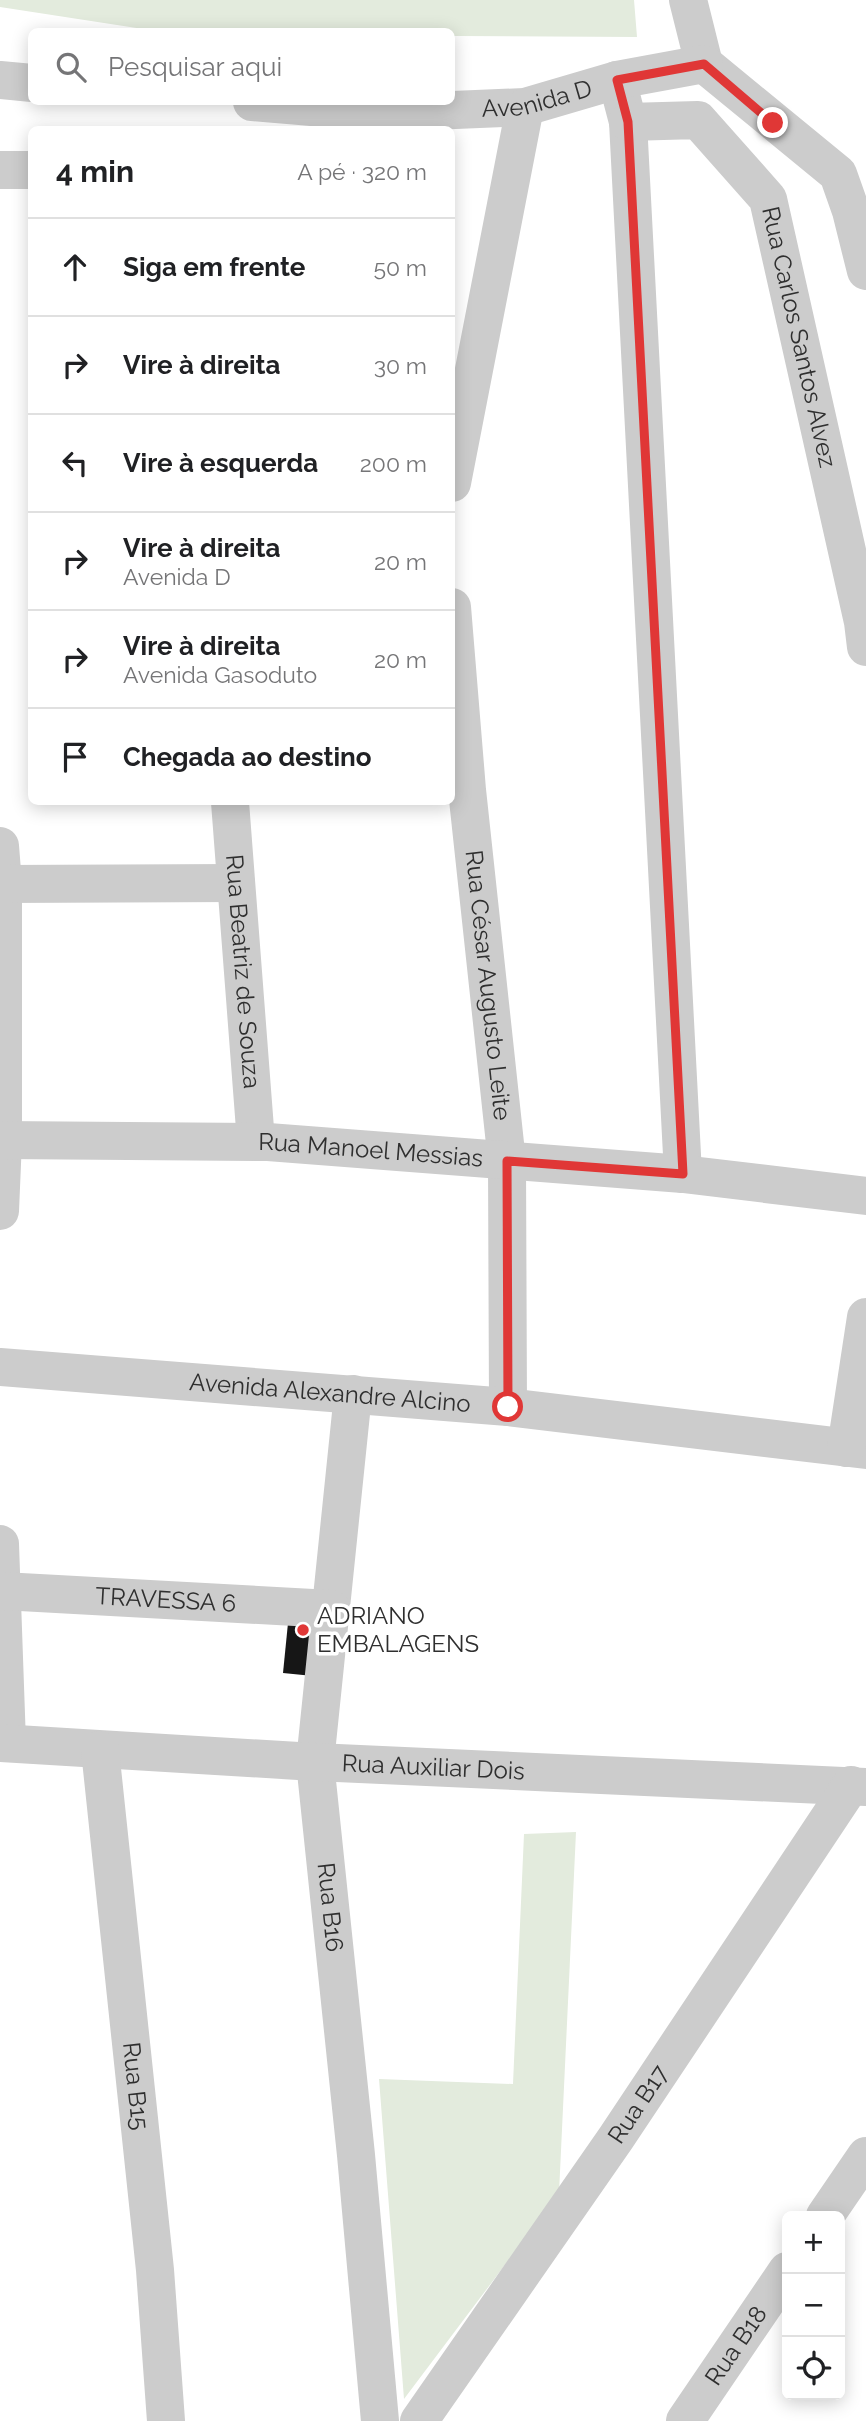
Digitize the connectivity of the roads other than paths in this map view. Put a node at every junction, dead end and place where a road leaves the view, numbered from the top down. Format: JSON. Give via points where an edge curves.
{"nodes":[{"id":1,"x":688,"y":0,"type":"edge"},
{"id":2,"x":704,"y":64,"type":"junction"},
{"id":3,"x":0,"y":80,"type":"edge"},
{"id":4,"x":617,"y":80,"type":"junction"},
{"id":5,"x":28,"y":83,"type":"edge"},
{"id":6,"x":273,"y":105,"type":"edge"},
{"id":7,"x":525,"y":107,"type":"junction"},
{"id":8,"x":383,"y":121,"type":"edge"},
{"id":9,"x":628,"y":122,"type":"junction"},
{"id":10,"x":866,"y":168,"type":"edge"},
{"id":11,"x":0,"y":170,"type":"edge"},
{"id":12,"x":28,"y":170,"type":"edge"},
{"id":13,"x":851,"y":211,"type":"junction"},
{"id":14,"x":866,"y":271,"type":"edge"},
{"id":15,"x":455,"y":468,"type":"edge"},
{"id":16,"x":455,"y":644,"type":"edge"},
{"id":17,"x":866,"y":647,"type":"edge"},
{"id":18,"x":230,"y":805,"type":"edge"},
{"id":19,"x":0,"y":846,"type":"edge"},
{"id":20,"x":236,"y":883,"type":"junction"},
{"id":21,"x":3,"y":884,"type":"junction"},
{"id":22,"x":1,"y":1140,"type":"edge"},
{"id":23,"x":256,"y":1142,"type":"junction"},
{"id":24,"x":507,"y":1161,"type":"junction"},
{"id":25,"x":683,"y":1174,"type":"junction"},
{"id":26,"x":866,"y":1196,"type":"edge"},
{"id":27,"x":0,"y":1211,"type":"edge"},
{"id":28,"x":866,"y":1317,"type":"edge"},
{"id":29,"x":0,"y":1367,"type":"edge"},
{"id":30,"x":353,"y":1394,"type":"junction"},
{"id":31,"x":508,"y":1407,"type":"junction"},
{"id":32,"x":856,"y":1449,"type":"edge"},
{"id":33,"x":0,"y":1544,"type":"edge"},
{"id":34,"x":2,"y":1591,"type":"junction"},
{"id":35,"x":331,"y":1609,"type":"junction"},
{"id":36,"x":4,"y":1743,"type":"edge"},
{"id":37,"x":100,"y":1750,"type":"junction"},
{"id":38,"x":314,"y":1762,"type":"junction"},
{"id":39,"x":858,"y":1786,"type":"edge"},
{"id":40,"x":866,"y":2156,"type":"edge"},
{"id":41,"x":828,"y":2211,"type":"edge"},
{"id":42,"x":785,"y":2274,"type":"edge"},
{"id":43,"x":166,"y":2421,"type":"edge"},
{"id":44,"x":380,"y":2421,"type":"edge"},
{"id":45,"x":419,"y":2421,"type":"edge"},
{"id":46,"x":685,"y":2421,"type":"edge"}],
"edges":[{"from":1,"to":2,"type":"street"},
{"from":2,"to":4,"type":"street","name":"Avenida D"},
{"from":2,"to":13,"type":"street","via":[[838,174]]},
{"from":3,"to":5,"type":"street"},
{"from":4,"to":7,"type":"street","name":"Avenida D"},
{"from":4,"to":9,"type":"street"},
{"from":6,"to":8,"type":"street","name":"Avenida D"},
{"from":7,"to":8,"type":"street","name":"Avenida D"},
{"from":7,"to":15,"type":"street"},
{"from":9,"to":17,"type":"street","name":"Rua Carlos Santos Alvez","via":[[698,120],[768,199]]},
{"from":9,"to":25,"type":"street"},
{"from":10,"to":13,"type":"street"},
{"from":11,"to":12,"type":"street"},
{"from":13,"to":14,"type":"street"},
{"from":16,"to":24,"type":"street","name":"Rua César Augusto Leite"},
{"from":18,"to":20,"type":"street","name":"Rua Beatriz de Souza"},
{"from":19,"to":21,"type":"street"},
{"from":20,"to":21,"type":"street"},
{"from":20,"to":23,"type":"street","name":"Rua Beatriz de Souza"},
{"from":21,"to":22,"type":"street"},
{"from":22,"to":23,"type":"street","name":"Rua Manoel Messias"},
{"from":22,"to":27,"type":"street"},
{"from":23,"to":24,"type":"street","name":"Rua Manoel Messias"},
{"from":24,"to":25,"type":"street","name":"Rua Manoel Messias"},
{"from":24,"to":31,"type":"street","name":"Rua César Augusto Leite"},
{"from":25,"to":26,"type":"street","name":"Rua Manoel Messias"},
{"from":28,"to":32,"type":"street"},
{"from":29,"to":30,"type":"street","name":"Avenida Alexandre Alcino"},
{"from":30,"to":31,"type":"street","name":"Avenida Alexandre Alcino"},
{"from":30,"to":35,"type":"street","name":"Rua B16"},
{"from":31,"to":32,"type":"street","name":"Avenida Alexandre Alcino"},
{"from":33,"to":34,"type":"street"},
{"from":34,"to":35,"type":"street","name":"TRAVESSA 6"},
{"from":34,"to":36,"type":"street"},
{"from":35,"to":38,"type":"street","name":"Rua B16"},
{"from":36,"to":37,"type":"street","name":"Rua Auxiliar Dois"},
{"from":37,"to":38,"type":"street","name":"Rua Auxiliar Dois"},
{"from":37,"to":43,"type":"street","name":"Rua B15","via":[[155,2270]]},
{"from":38,"to":39,"type":"street","name":"Rua Auxiliar Dois"},
{"from":38,"to":44,"type":"street","name":"Rua B16"},
{"from":39,"to":45,"type":"street","name":"Rua B17"},
{"from":40,"to":41,"type":"street"},
{"from":42,"to":46,"type":"street","name":"Rua B18"}]}
